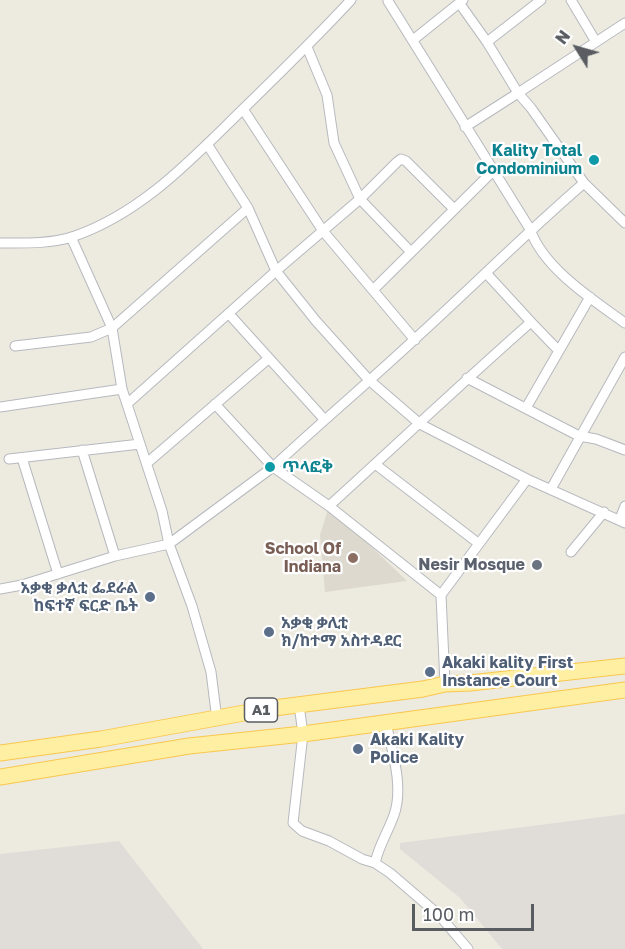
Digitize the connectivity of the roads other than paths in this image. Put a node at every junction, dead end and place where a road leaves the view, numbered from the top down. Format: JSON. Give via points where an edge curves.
{"nodes":[{"id":1,"x":351,"y":0,"type":"edge"},
{"id":2,"x":541,"y":0,"type":"edge"},
{"id":3,"x":571,"y":0,"type":"edge"},
{"id":4,"x":388,"y":1,"type":"edge"},
{"id":5,"x":461,"y":2,"type":"edge"},
{"id":6,"x":625,"y":23,"type":"edge"},
{"id":7,"x":413,"y":40,"type":"junction"},
{"id":8,"x":486,"y":42,"type":"junction"},
{"id":9,"x":596,"y":42,"type":"junction"},
{"id":10,"x":307,"y":47,"type":"junction"},
{"id":11,"x":522,"y":90,"type":"junction"},
{"id":12,"x":243,"y":109,"type":"junction"},
{"id":13,"x":465,"y":127,"type":"junction"},
{"id":14,"x":207,"y":144,"type":"junction"},
{"id":15,"x":493,"y":171,"type":"junction"},
{"id":16,"x":584,"y":183,"type":"junction"},
{"id":17,"x":360,"y":199,"type":"junction"},
{"id":18,"x":248,"y":208,"type":"junction"},
{"id":19,"x":454,"y":209,"type":"junction"},
{"id":20,"x":625,"y":223,"type":"edge"},
{"id":21,"x":530,"y":229,"type":"junction"},
{"id":22,"x":322,"y":231,"type":"junction"},
{"id":23,"x":71,"y":237,"type":"junction"},
{"id":24,"x":0,"y":243,"type":"edge"},
{"id":25,"x":411,"y":252,"type":"junction"},
{"id":26,"x":276,"y":271,"type":"junction"},
{"id":27,"x":486,"y":273,"type":"junction"},
{"id":28,"x":373,"y":290,"type":"junction"},
{"id":29,"x":590,"y":297,"type":"junction"},
{"id":30,"x":229,"y":314,"type":"junction"},
{"id":31,"x":531,"y":322,"type":"junction"},
{"id":32,"x":625,"y":323,"type":"edge"},
{"id":33,"x":112,"y":328,"type":"junction"},
{"id":34,"x":415,"y":340,"type":"junction"},
{"id":35,"x":15,"y":346,"type":"dead end"},
{"id":36,"x":558,"y":350,"type":"junction"},
{"id":37,"x":625,"y":357,"type":"edge"},
{"id":38,"x":268,"y":359,"type":"junction"},
{"id":39,"x":467,"y":378,"type":"junction"},
{"id":40,"x":369,"y":380,"type":"junction"},
{"id":41,"x":122,"y":389,"type":"junction"},
{"id":42,"x":127,"y":404,"type":"junction"},
{"id":43,"x":215,"y":404,"type":"junction"},
{"id":44,"x":0,"y":406,"type":"edge"},
{"id":45,"x":526,"y":408,"type":"junction"},
{"id":46,"x":324,"y":419,"type":"junction"},
{"id":47,"x":420,"y":424,"type":"junction"},
{"id":48,"x":579,"y":436,"type":"junction"},
{"id":49,"x":140,"y":444,"type":"junction"},
{"id":50,"x":82,"y":450,"type":"junction"},
{"id":51,"x":625,"y":450,"type":"edge"},
{"id":52,"x":22,"y":458,"type":"junction"},
{"id":53,"x":9,"y":459,"type":"dead end"},
{"id":54,"x":147,"y":463,"type":"junction"},
{"id":55,"x":375,"y":464,"type":"junction"},
{"id":56,"x":273,"y":467,"type":"junction"},
{"id":57,"x":527,"y":478,"type":"junction"},
{"id":58,"x":551,"y":489,"type":"junction"},
{"id":59,"x":329,"y":506,"type":"junction"},
{"id":60,"x":625,"y":507,"type":"edge"},
{"id":61,"x":604,"y":512,"type":"junction"},
{"id":62,"x":622,"y":521,"type":"edge"},
{"id":63,"x":478,"y":543,"type":"junction"},
{"id":64,"x":169,"y":544,"type":"junction"},
{"id":65,"x":572,"y":552,"type":"dead end"},
{"id":66,"x":115,"y":556,"type":"junction"},
{"id":67,"x":58,"y":574,"type":"junction"},
{"id":68,"x":0,"y":588,"type":"edge"},
{"id":69,"x":441,"y":595,"type":"junction"},
{"id":70,"x":625,"y":666,"type":"edge"},
{"id":71,"x":445,"y":684,"type":"junction"},
{"id":72,"x":625,"y":690,"type":"edge"},
{"id":73,"x":299,"y":705,"type":"junction"},
{"id":74,"x":216,"y":720,"type":"junction"},
{"id":75,"x":386,"y":723,"type":"junction"},
{"id":76,"x":303,"y":734,"type":"junction"},
{"id":77,"x":0,"y":753,"type":"edge"},
{"id":78,"x":0,"y":777,"type":"edge"},
{"id":79,"x":375,"y":863,"type":"junction"},
{"id":80,"x":468,"y":949,"type":"edge"}],
"edges":[{"from":1,"to":10,"type":"street"},
{"from":2,"to":8,"type":"street"},
{"from":3,"to":9,"type":"street"},
{"from":4,"to":7,"type":"street"},
{"from":5,"to":7,"type":"street"},
{"from":5,"to":8,"type":"street"},
{"from":6,"to":9,"type":"street"},
{"from":7,"to":13,"type":"street"},
{"from":8,"to":11,"type":"street"},
{"from":9,"to":11,"type":"street"},
{"from":10,"to":12,"type":"street"},
{"from":10,"to":17,"type":"street","via":[[327,95],[334,143]]},
{"from":11,"to":13,"type":"street"},
{"from":11,"to":16,"type":"street"},
{"from":12,"to":14,"type":"street"},
{"from":12,"to":22,"type":"street"},
{"from":13,"to":15,"type":"street"},
{"from":14,"to":18,"type":"street"},
{"from":14,"to":23,"type":"street","via":[[134,207]]},
{"from":15,"to":19,"type":"street"},
{"from":15,"to":21,"type":"street"},
{"from":16,"to":20,"type":"street"},
{"from":16,"to":21,"type":"street"},
{"from":17,"to":19,"type":"street","via":[[401,159]]},
{"from":17,"to":22,"type":"street"},
{"from":17,"to":25,"type":"street"},
{"from":18,"to":26,"type":"street"},
{"from":18,"to":33,"type":"street"},
{"from":19,"to":25,"type":"street"},
{"from":21,"to":27,"type":"street"},
{"from":21,"to":29,"type":"street","via":[[539,248],[561,273]]},
{"from":22,"to":26,"type":"street"},
{"from":22,"to":28,"type":"street"},
{"from":23,"to":24,"type":"street"},
{"from":23,"to":33,"type":"street"},
{"from":25,"to":28,"type":"street"},
{"from":26,"to":30,"type":"street"},
{"from":26,"to":40,"type":"street"},
{"from":27,"to":31,"type":"street"},
{"from":27,"to":34,"type":"street"},
{"from":28,"to":34,"type":"street"},
{"from":29,"to":32,"type":"street"},
{"from":29,"to":36,"type":"street"},
{"from":30,"to":38,"type":"street"},
{"from":30,"to":42,"type":"street"},
{"from":31,"to":36,"type":"street"},
{"from":31,"to":39,"type":"street"},
{"from":33,"to":35,"type":"street","via":[[91,336]]},
{"from":33,"to":41,"type":"street"},
{"from":34,"to":40,"type":"street"},
{"from":36,"to":45,"type":"street"},
{"from":37,"to":48,"type":"street"},
{"from":38,"to":43,"type":"street"},
{"from":38,"to":46,"type":"street"},
{"from":39,"to":45,"type":"street"},
{"from":39,"to":47,"type":"street"},
{"from":40,"to":46,"type":"street"},
{"from":40,"to":47,"type":"street"},
{"from":41,"to":42,"type":"street"},
{"from":41,"to":44,"type":"street"},
{"from":42,"to":49,"type":"street"},
{"from":43,"to":54,"type":"street"},
{"from":43,"to":56,"type":"street"},
{"from":45,"to":48,"type":"street"},
{"from":46,"to":56,"type":"street"},
{"from":47,"to":55,"type":"street"},
{"from":47,"to":57,"type":"street"},
{"from":48,"to":51,"type":"street"},
{"from":48,"to":58,"type":"street"},
{"from":49,"to":50,"type":"street"},
{"from":49,"to":54,"type":"street"},
{"from":50,"to":52,"type":"street"},
{"from":50,"to":66,"type":"street"},
{"from":52,"to":53,"type":"street"},
{"from":52,"to":67,"type":"street"},
{"from":54,"to":64,"type":"street"},
{"from":55,"to":59,"type":"street"},
{"from":55,"to":63,"type":"street"},
{"from":56,"to":59,"type":"street"},
{"from":56,"to":64,"type":"street"},
{"from":57,"to":58,"type":"street"},
{"from":57,"to":63,"type":"street"},
{"from":58,"to":61,"type":"street"},
{"from":59,"to":69,"type":"street"},
{"from":60,"to":62,"type":"street"},
{"from":61,"to":62,"type":"street"},
{"from":61,"to":65,"type":"street"},
{"from":63,"to":69,"type":"street"},
{"from":64,"to":66,"type":"street"},
{"from":64,"to":74,"type":"street","via":[[211,672]]},
{"from":66,"to":67,"type":"street"},
{"from":67,"to":68,"type":"street"},
{"from":69,"to":71,"type":"street"},
{"from":70,"to":71,"type":"main road","number":"A1"},
{"from":71,"to":73,"type":"main road","number":"A1"},
{"from":72,"to":75,"type":"main road","number":"A1"},
{"from":73,"to":74,"type":"main road","number":"A1"},
{"from":73,"to":76,"type":"street"},
{"from":74,"to":77,"type":"main road","number":"A1"},
{"from":75,"to":76,"type":"main road","number":"A1"},
{"from":75,"to":79,"type":"street","via":[[397,777],[397,804]]},
{"from":76,"to":78,"type":"main road","number":"A1","via":[[189,746]]},
{"from":76,"to":79,"type":"street","via":[[293,823],[302,831]]},
{"from":79,"to":80,"type":"street","via":[[428,904]]}]}
